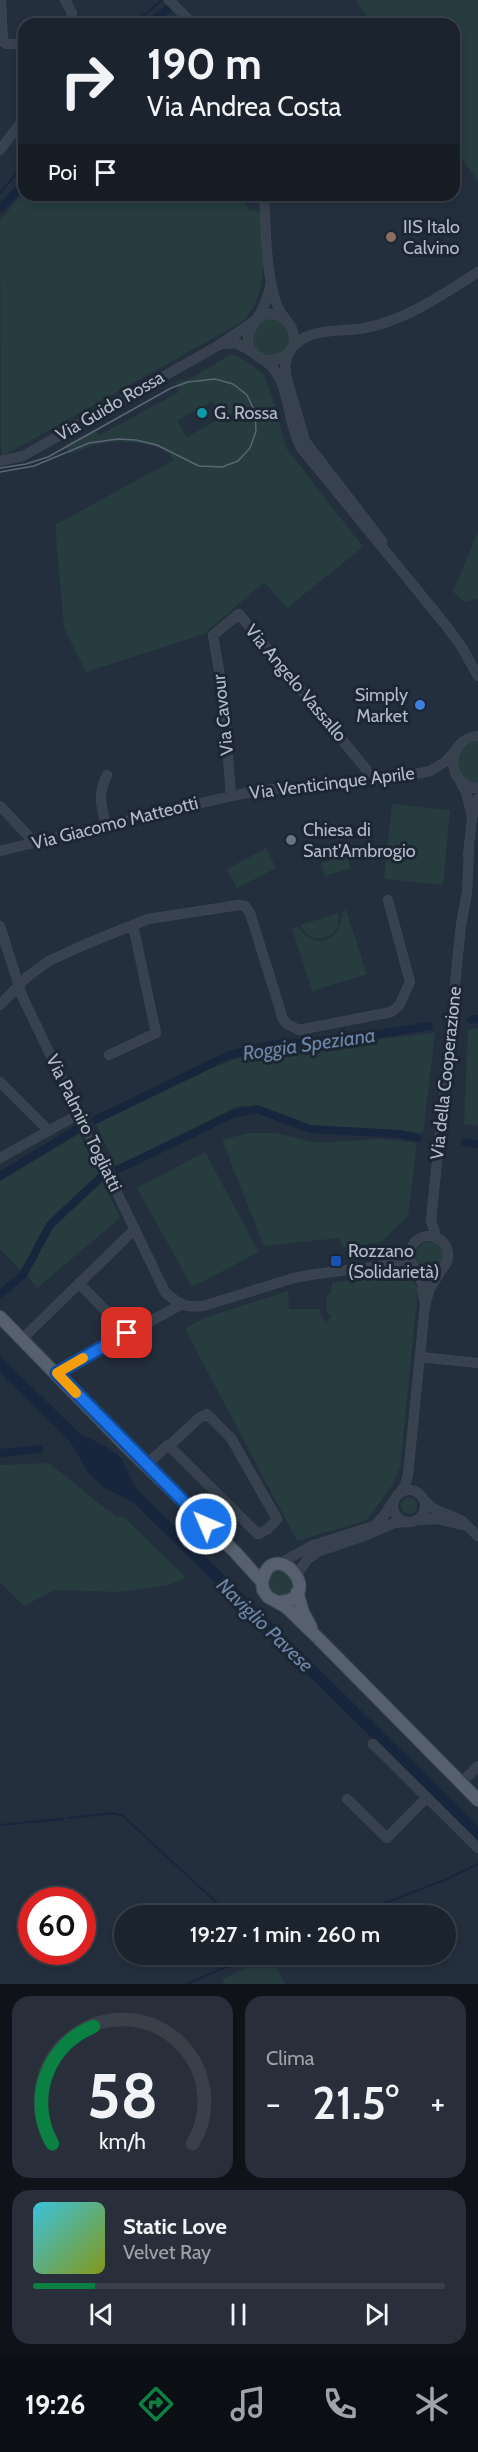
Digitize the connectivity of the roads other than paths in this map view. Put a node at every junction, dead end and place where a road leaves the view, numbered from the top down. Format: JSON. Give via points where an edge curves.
{"nodes":[{"id":1,"x":1,"y":0,"type":"edge"},
{"id":2,"x":65,"y":0,"type":"edge"},
{"id":3,"x":169,"y":0,"type":"edge"},
{"id":4,"x":178,"y":0,"type":"edge"},
{"id":5,"x":183,"y":13,"type":"junction"},
{"id":6,"x":72,"y":18,"type":"edge"},
{"id":7,"x":188,"y":18,"type":"edge"},
{"id":8,"x":18,"y":44,"type":"edge"},
{"id":9,"x":18,"y":126,"type":"edge"},
{"id":10,"x":0,"y":150,"type":"edge"},
{"id":11,"x":264,"y":201,"type":"edge"},
{"id":12,"x":478,"y":272,"type":"edge"},
{"id":13,"x":271,"y":283,"type":"junction"},
{"id":14,"x":288,"y":321,"type":"junction"},
{"id":15,"x":253,"y":322,"type":"junction"},
{"id":16,"x":310,"y":334,"type":"junction"},
{"id":17,"x":219,"y":345,"type":"junction"},
{"id":18,"x":290,"y":350,"type":"junction"},
{"id":19,"x":257,"y":355,"type":"junction"},
{"id":20,"x":0,"y":461,"type":"edge"},
{"id":21,"x":396,"y":563,"type":"junction"},
{"id":22,"x":213,"y":635,"type":"joint"},
{"id":23,"x":478,"y":676,"type":"edge"},
{"id":24,"x":478,"y":729,"type":"edge"},
{"id":25,"x":473,"y":737,"type":"edge"},
{"id":26,"x":455,"y":751,"type":"junction"},
{"id":27,"x":434,"y":770,"type":"junction"},
{"id":28,"x":107,"y":775,"type":"dead end"},
{"id":29,"x":371,"y":780,"type":"junction"},
{"id":30,"x":459,"y":780,"type":"junction"},
{"id":31,"x":478,"y":788,"type":"edge"},
{"id":32,"x":231,"y":796,"type":"junction"},
{"id":33,"x":478,"y":798,"type":"edge"},
{"id":34,"x":0,"y":806,"type":"edge"},
{"id":35,"x":472,"y":818,"type":"junction"},
{"id":36,"x":106,"y":825,"type":"junction"},
{"id":37,"x":34,"y":842,"type":"junction"},
{"id":38,"x":0,"y":851,"type":"edge"},
{"id":39,"x":388,"y":900,"type":"dead end"},
{"id":40,"x":133,"y":925,"type":"junction"},
{"id":41,"x":0,"y":926,"type":"edge"},
{"id":42,"x":19,"y":986,"type":"junction"},
{"id":43,"x":0,"y":1005,"type":"edge"},
{"id":44,"x":109,"y":1055,"type":"dead end"},
{"id":45,"x":0,"y":1082,"type":"edge"},
{"id":46,"x":79,"y":1113,"type":"junction"},
{"id":47,"x":48,"y":1131,"type":"junction"},
{"id":48,"x":0,"y":1158,"type":"edge"},
{"id":49,"x":431,"y":1221,"type":"junction"},
{"id":50,"x":135,"y":1229,"type":"junction"},
{"id":51,"x":438,"y":1239,"type":"junction"},
{"id":52,"x":417,"y":1242,"type":"junction"},
{"id":53,"x":388,"y":1265,"type":"junction"},
{"id":54,"x":444,"y":1266,"type":"junction"},
{"id":55,"x":419,"y":1270,"type":"junction"},
{"id":56,"x":79,"y":1283,"type":"junction"},
{"id":57,"x":425,"y":1305,"type":"junction"},
{"id":58,"x":184,"y":1306,"type":"junction"},
{"id":59,"x":0,"y":1317,"type":"edge"},
{"id":60,"x":127,"y":1333,"type":"junction"},
{"id":61,"x":22,"y":1339,"type":"junction"},
{"id":62,"x":420,"y":1357,"type":"junction"},
{"id":63,"x":478,"y":1364,"type":"edge"},
{"id":64,"x":57,"y":1373,"type":"junction"},
{"id":65,"x":169,"y":1446,"type":"junction"},
{"id":66,"x":146,"y":1465,"type":"junction"},
{"id":67,"x":408,"y":1469,"type":"junction"},
{"id":68,"x":421,"y":1496,"type":"junction"},
{"id":69,"x":396,"y":1497,"type":"junction"},
{"id":70,"x":411,"y":1521,"type":"junction"},
{"id":71,"x":475,"y":1533,"type":"edge"},
{"id":72,"x":235,"y":1552,"type":"junction"},
{"id":73,"x":276,"y":1565,"type":"junction"},
{"id":74,"x":297,"y":1574,"type":"junction"},
{"id":75,"x":262,"y":1582,"type":"junction"},
{"id":76,"x":297,"y":1592,"type":"junction"},
{"id":77,"x":279,"y":1602,"type":"junction"},
{"id":78,"x":318,"y":1638,"type":"junction"},
{"id":79,"x":373,"y":1744,"type":"dead end"},
{"id":80,"x":478,"y":1766,"type":"edge"},
{"id":81,"x":461,"y":1783,"type":"junction"},
{"id":82,"x":427,"y":1797,"type":"junction"},
{"id":83,"x":347,"y":1799,"type":"dead end"},
{"id":84,"x":478,"y":1800,"type":"edge"},
{"id":85,"x":478,"y":1848,"type":"edge"}],
"edges":[{"from":1,"to":8,"type":"street","via":[[3,42]]},
{"from":2,"to":6,"type":"street"},
{"from":3,"to":5,"type":"street"},
{"from":4,"to":5,"type":"street"},
{"from":5,"to":7,"type":"street"},
{"from":9,"to":10,"type":"street"},
{"from":11,"to":13,"type":"street"},
{"from":12,"to":16,"type":"street","via":[[392,321]]},
{"from":13,"to":14,"type":"street","via":[[277,307]]},
{"from":13,"to":15,"type":"street"},
{"from":14,"to":15,"type":"street","via":[[270,314]]},
{"from":14,"to":16,"type":"street"},
{"from":14,"to":18,"type":"street","via":[[294,333]]},
{"from":15,"to":17,"type":"street","name":"Via Guido Rossa"},
{"from":15,"to":19,"type":"street","via":[[248,338]]},
{"from":16,"to":18,"type":"street"},
{"from":17,"to":19,"type":"street","via":[[236,343]]},
{"from":17,"to":20,"type":"street","name":"Via Guido Rossa","via":[[23,456]]},
{"from":18,"to":19,"type":"street","via":[[276,360]]},
{"from":18,"to":21,"type":"street","via":[[286,376],[305,441]]},
{"from":19,"to":21,"type":"street","via":[[278,375],[302,449]]},
{"from":21,"to":23,"type":"street","via":[[461,646]]},
{"from":22,"to":29,"type":"street","name":"Via Angelo Vassallo","via":[[239,614]]},
{"from":22,"to":32,"type":"street","name":"Via Cavour","via":[[223,694]]},
{"from":24,"to":25,"type":"street"},
{"from":25,"to":26,"type":"street","name":"Via Venticinque Aprile","via":[[461,742]]},
{"from":26,"to":27,"type":"street","name":"Via Venticinque Aprile"},
{"from":26,"to":30,"type":"street","name":"Via della Cooperazione","via":[[452,764]]},
{"from":27,"to":29,"type":"street","name":"Via Venticinque Aprile"},
{"from":27,"to":30,"type":"street","name":"Via Venticinque Aprile"},
{"from":28,"to":36,"type":"street","via":[[99,797]]},
{"from":29,"to":32,"type":"street","name":"Via Venticinque Aprile"},
{"from":30,"to":31,"type":"street","name":"Via Venticinque Aprile"},
{"from":30,"to":35,"type":"street","name":"Via della Cooperazione"},
{"from":32,"to":36,"type":"street","name":"Via Giacomo Matteotti"},
{"from":33,"to":35,"type":"street","name":"Via della Cooperazione"},
{"from":34,"to":37,"type":"street"},
{"from":35,"to":49,"type":"street","name":"Via della Cooperazione","via":[[461,892]]},
{"from":36,"to":37,"type":"street","name":"Via Giacomo Matteotti"},
{"from":37,"to":38,"type":"street","name":"Via Giacomo Matteotti"},
{"from":39,"to":40,"type":"street","via":[[410,977],[399,1006],[299,1030],[283,1019],[245,906],[148,919]]},
{"from":40,"to":42,"type":"street","via":[[54,957]]},
{"from":40,"to":44,"type":"street","via":[[156,1033]]},
{"from":41,"to":42,"type":"street","name":"Via Palmiro Togliatti"},
{"from":42,"to":43,"type":"street"},
{"from":42,"to":46,"type":"street","name":"Via Palmiro Togliatti"},
{"from":45,"to":47,"type":"street"},
{"from":46,"to":47,"type":"street"},
{"from":46,"to":50,"type":"street","name":"Via Palmiro Togliatti"},
{"from":47,"to":48,"type":"street"},
{"from":49,"to":51,"type":"street","name":"Via della Cooperazione"},
{"from":49,"to":52,"type":"street","name":"Via della Cooperazione"},
{"from":50,"to":56,"type":"street"},
{"from":50,"to":58,"type":"street","name":"Via Palmiro Togliatti","via":[[165,1292]]},
{"from":51,"to":52,"type":"street","via":[[427,1237]]},
{"from":51,"to":54,"type":"street","via":[[447,1250]]},
{"from":52,"to":53,"type":"street","name":"Via della Cooperazione","via":[[402,1259]]},
{"from":52,"to":55,"type":"street","via":[[411,1254]]},
{"from":53,"to":55,"type":"street"},
{"from":53,"to":58,"type":"street","via":[[294,1278],[212,1304]]},
{"from":54,"to":55,"type":"street","via":[[434,1273]]},
{"from":54,"to":57,"type":"street"},
{"from":55,"to":57,"type":"street"},
{"from":56,"to":60,"type":"street"},
{"from":56,"to":61,"type":"street"},
{"from":57,"to":62,"type":"street"},
{"from":58,"to":60,"type":"street"},
{"from":59,"to":61,"type":"main road"},
{"from":60,"to":64,"type":"street"},
{"from":61,"to":64,"type":"main road"},
{"from":62,"to":63,"type":"street"},
{"from":62,"to":67,"type":"street"},
{"from":64,"to":66,"type":"main road"},
{"from":65,"to":65,"type":"street","via":[[258,1534],[277,1519],[231,1438],[207,1414]]},
{"from":65,"to":66,"type":"street"},
{"from":66,"to":72,"type":"main road"},
{"from":67,"to":68,"type":"street"},
{"from":67,"to":69,"type":"street","via":[[405,1485]]},
{"from":68,"to":69,"type":"street","via":[[408,1490]]},
{"from":68,"to":70,"type":"street","via":[[424,1511]]},
{"from":68,"to":71,"type":"street","via":[[432,1508],[458,1518]]},
{"from":69,"to":70,"type":"street","via":[[394,1512],[400,1519]]},
{"from":69,"to":73,"type":"street","via":[[374,1526],[311,1546]]},
{"from":70,"to":71,"type":"street","via":[[447,1521]]},
{"from":70,"to":74,"type":"street","via":[[394,1523],[317,1552]]},
{"from":72,"to":73,"type":"main road","via":[[259,1564]]},
{"from":72,"to":75,"type":"main road"},
{"from":73,"to":74,"type":"main road","via":[[287,1566]]},
{"from":73,"to":75,"type":"main road","via":[[265,1572]]},
{"from":74,"to":76,"type":"main road"},
{"from":75,"to":77,"type":"main road","via":[[268,1597]]},
{"from":76,"to":77,"type":"main road","via":[[289,1600]]},
{"from":76,"to":78,"type":"main road"},
{"from":77,"to":78,"type":"main road"},
{"from":78,"to":81,"type":"main road"},
{"from":79,"to":82,"type":"street"},
{"from":80,"to":81,"type":"street"},
{"from":81,"to":84,"type":"main road"},
{"from":82,"to":83,"type":"street","via":[[387,1838]]},
{"from":82,"to":85,"type":"street"}]}
